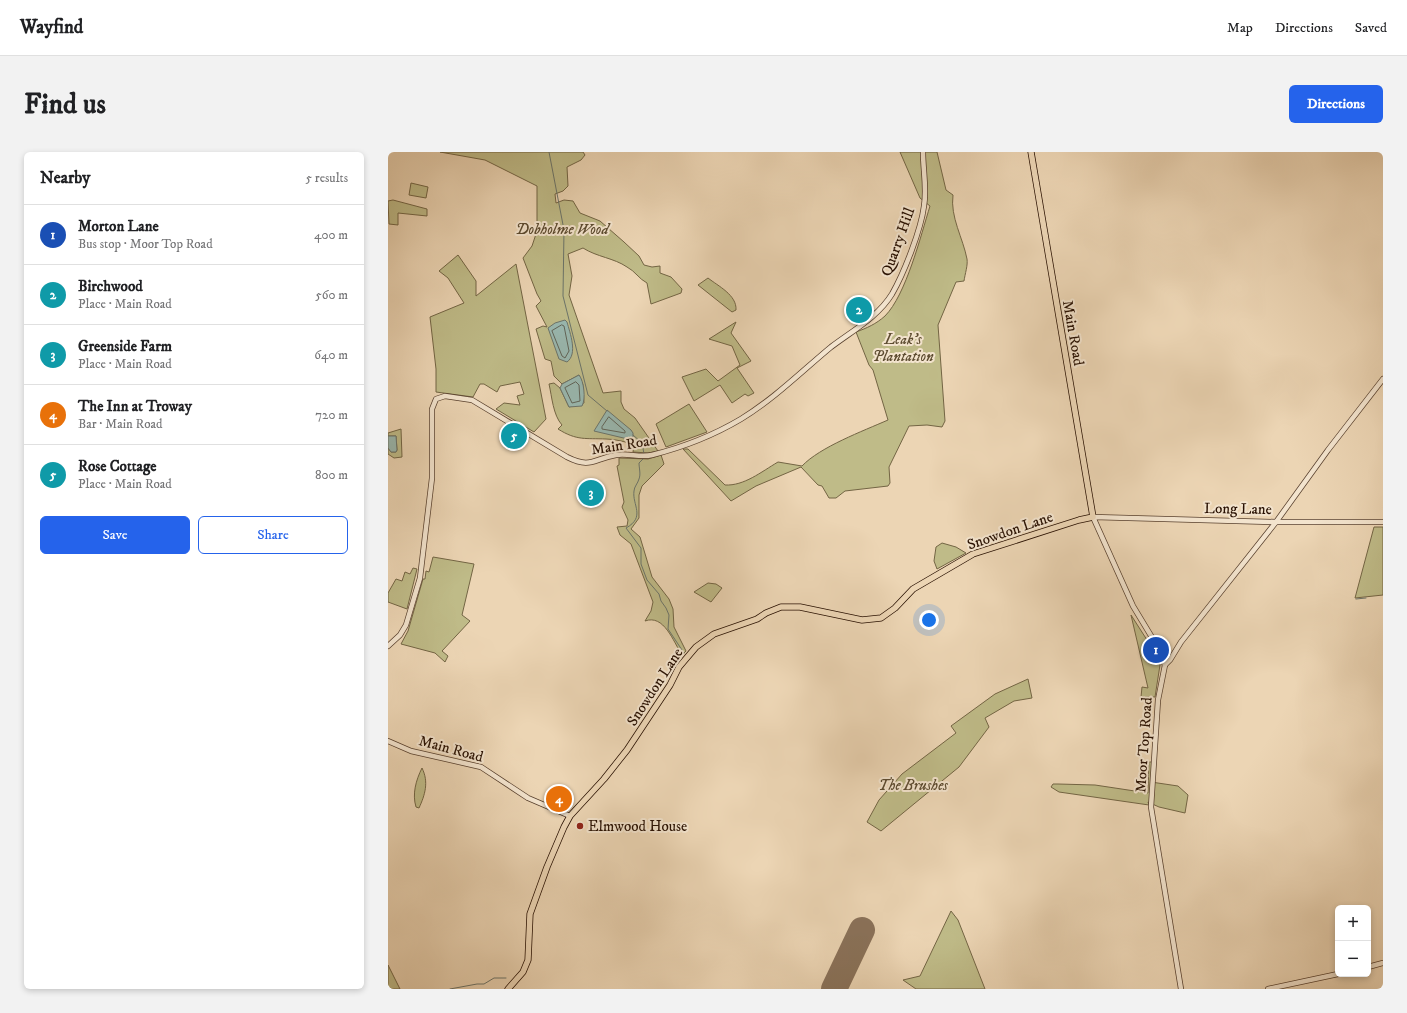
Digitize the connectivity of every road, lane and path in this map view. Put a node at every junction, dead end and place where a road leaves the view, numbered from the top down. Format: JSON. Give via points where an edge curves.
{"nodes":[{"id":1,"x":923,"y":152,"type":"edge"},
{"id":2,"x":1031,"y":152,"type":"edge"},
{"id":3,"x":879,"y":310,"type":"joint"},
{"id":4,"x":1383,"y":379,"type":"edge"},
{"id":5,"x":1093,"y":517,"type":"junction"},
{"id":6,"x":1276,"y":522,"type":"junction"},
{"id":7,"x":1383,"y":522,"type":"edge"},
{"id":8,"x":388,"y":646,"type":"edge"},
{"id":9,"x":1165,"y":665,"type":"junction"},
{"id":10,"x":388,"y":741,"type":"edge"},
{"id":11,"x":570,"y":816,"type":"junction"},
{"id":12,"x":1383,"y":963,"type":"edge"},
{"id":13,"x":1371,"y":966,"type":"edge"},
{"id":14,"x":1335,"y":975,"type":"edge"},
{"id":15,"x":508,"y":989,"type":"edge"},
{"id":16,"x":1181,"y":989,"type":"edge"},
{"id":17,"x":1268,"y":989,"type":"edge"}],
"edges":[{"from":1,"to":3,"type":"street","name":"Quarry Hill","via":[[924,206],[920,225],[892,293]]},
{"from":2,"to":5,"type":"main road","name":"Main Road"},
{"from":3,"to":8,"type":"street","name":"Main Road","via":[[791,382],[742,418],[705,438],[644,455],[617,455],[583,463],[567,457],[472,400],[445,396],[436,399],[432,409],[432,478],[420,578],[406,625]]},
{"from":4,"to":6,"type":"street"},
{"from":5,"to":6,"type":"street","name":"Long Lane"},
{"from":5,"to":9,"type":"street","via":[[1133,606],[1159,649]]},
{"from":5,"to":11,"type":"main road","name":"Snowdon Lane","via":[[973,554],[913,589],[881,618],[862,620],[800,607],[781,607],[757,619],[714,634],[688,655],[627,750],[604,780]]},
{"from":6,"to":7,"type":"street","name":"Long Lane"},
{"from":6,"to":9,"type":"street"},
{"from":9,"to":16,"type":"street","name":"Moor Top Road","via":[[1158,700],[1151,807]]},
{"from":10,"to":11,"type":"street","name":"Main Road","via":[[411,751],[481,767],[528,798]]},
{"from":11,"to":15,"type":"main road","name":"Snowdon Lane","via":[[554,847],[530,914],[528,960],[523,972]]},
{"from":12,"to":13,"type":"street"},
{"from":14,"to":17,"type":"street"}]}
